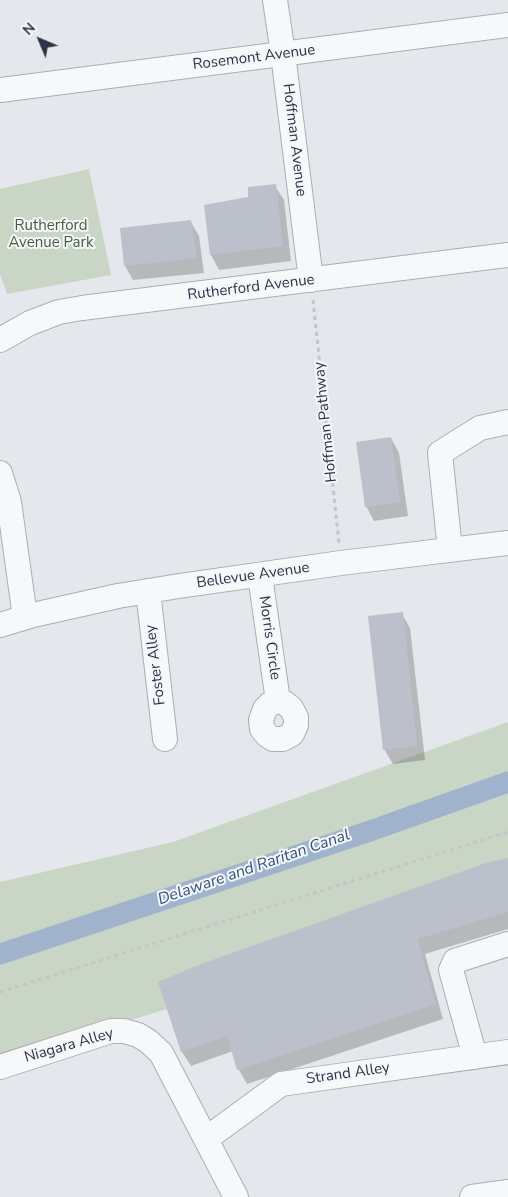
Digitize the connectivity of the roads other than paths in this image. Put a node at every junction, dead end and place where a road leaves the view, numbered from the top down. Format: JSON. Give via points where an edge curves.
{"nodes":[{"id":1,"x":275,"y":0,"type":"edge"},
{"id":2,"x":508,"y":25,"type":"edge"},
{"id":3,"x":283,"y":54,"type":"junction"},
{"id":4,"x":0,"y":90,"type":"edge"},
{"id":5,"x":508,"y":255,"type":"edge"},
{"id":6,"x":311,"y":280,"type":"junction"},
{"id":7,"x":0,"y":340,"type":"edge"},
{"id":8,"x":508,"y":422,"type":"edge"},
{"id":9,"x":0,"y":473,"type":"edge"},
{"id":10,"x":508,"y":543,"type":"edge"},
{"id":11,"x":450,"y":550,"type":"junction"},
{"id":12,"x":260,"y":576,"type":"junction"},
{"id":13,"x":148,"y":591,"type":"junction"},
{"id":14,"x":25,"y":617,"type":"junction"},
{"id":15,"x":0,"y":625,"type":"edge"},
{"id":16,"x":278,"y":701,"type":"dead end"},
{"id":17,"x":165,"y":739,"type":"dead end"},
{"id":18,"x":508,"y":944,"type":"edge"},
{"id":19,"x":508,"y":1052,"type":"edge"},
{"id":20,"x":475,"y":1057,"type":"junction"},
{"id":21,"x":0,"y":1067,"type":"edge"},
{"id":22,"x":206,"y":1139,"type":"junction"},
{"id":23,"x":508,"y":1192,"type":"edge"},
{"id":24,"x":236,"y":1197,"type":"edge"},
{"id":25,"x":472,"y":1197,"type":"edge"}],
"edges":[{"from":1,"to":3,"type":"street","name":"Hoffman Avenue"},
{"from":2,"to":3,"type":"street","name":"Rosemont Avenue"},
{"from":3,"to":4,"type":"street","name":"Rosemont Avenue"},
{"from":3,"to":6,"type":"street","name":"Hoffman Avenue"},
{"from":5,"to":6,"type":"street","name":"Rutherford Avenue"},
{"from":6,"to":7,"type":"street","name":"Rutherford Avenue","via":[[59,312]]},
{"from":8,"to":11,"type":"street","via":[[480,428],[440,453]]},
{"from":9,"to":14,"type":"street","via":[[9,502]]},
{"from":10,"to":11,"type":"street","name":"Bellevue Avenue"},
{"from":11,"to":12,"type":"street","name":"Bellevue Avenue"},
{"from":12,"to":13,"type":"street","name":"Bellevue Avenue"},
{"from":12,"to":16,"type":"street","name":"Morris Circle"},
{"from":13,"to":14,"type":"street","name":"Bellevue Avenue"},
{"from":13,"to":17,"type":"street","name":"Foster Alley"},
{"from":14,"to":15,"type":"street","name":"Bellevue Avenue"},
{"from":18,"to":20,"type":"street","via":[[455,961],[451,970]]},
{"from":19,"to":20,"type":"street","name":"Strand Alley"},
{"from":20,"to":22,"type":"street","name":"Strand Alley","via":[[281,1084]]},
{"from":21,"to":22,"type":"street","name":"Niagara Alley","via":[[111,1031],[138,1035],[161,1053]]},
{"from":22,"to":24,"type":"street"},
{"from":23,"to":25,"type":"street"}]}
